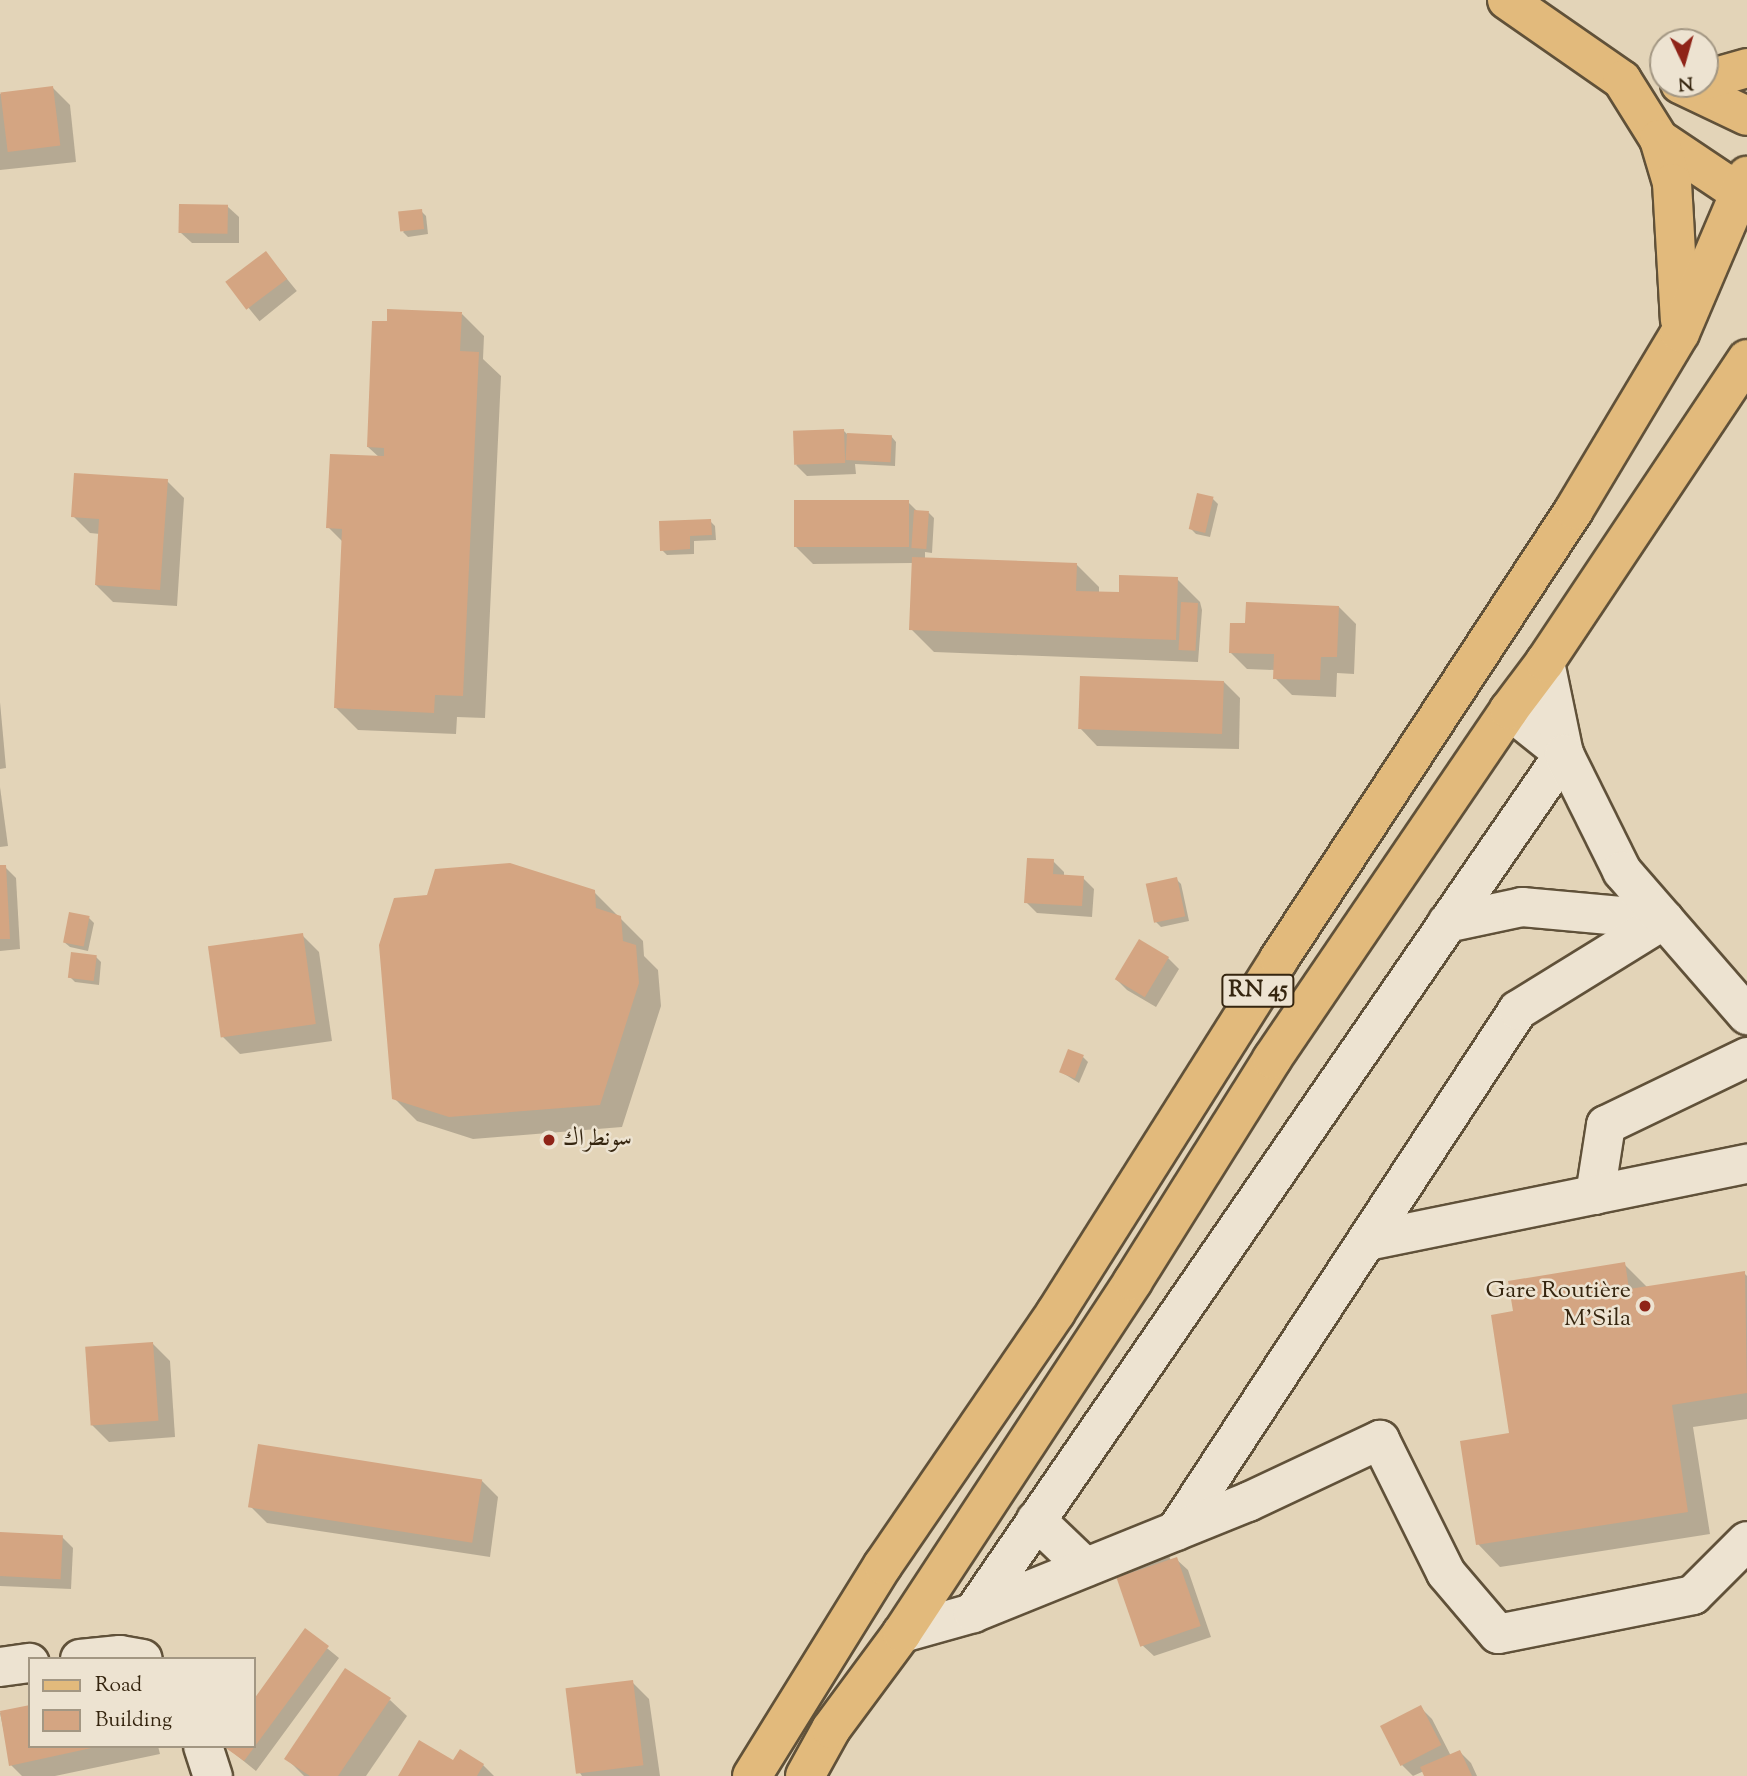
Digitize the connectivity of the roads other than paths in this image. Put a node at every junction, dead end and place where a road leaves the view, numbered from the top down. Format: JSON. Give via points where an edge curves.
{"nodes":[{"id":1,"x":1507,"y":0,"type":"edge"},
{"id":2,"x":1747,"y":68,"type":"edge"},
{"id":3,"x":1719,"y":76,"type":"edge"},
{"id":4,"x":1622,"y":80,"type":"junction"},
{"id":5,"x":1649,"y":82,"type":"edge"},
{"id":6,"x":1713,"y":98,"type":"edge"},
{"id":7,"x":1747,"y":116,"type":"edge"},
{"id":8,"x":1659,"y":139,"type":"junction"},
{"id":9,"x":1744,"y":189,"type":"edge"},
{"id":10,"x":1680,"y":333,"type":"junction"},
{"id":11,"x":1747,"y":359,"type":"edge"},
{"id":12,"x":1545,"y":662,"type":"junction"},
{"id":13,"x":1509,"y":710,"type":"junction"},
{"id":14,"x":1564,"y":754,"type":"junction"},
{"id":15,"x":1664,"y":920,"type":"junction"},
{"id":16,"x":1447,"y":923,"type":"junction"},
{"id":17,"x":1747,"y":1015,"type":"edge"},
{"id":18,"x":1747,"y":1057,"type":"edge"},
{"id":19,"x":1747,"y":1164,"type":"edge"},
{"id":20,"x":1595,"y":1195,"type":"junction"},
{"id":21,"x":1367,"y":1241,"type":"junction"},
{"id":22,"x":1036,"y":1520,"type":"junction"},
{"id":23,"x":1177,"y":1531,"type":"junction"},
{"id":24,"x":1747,"y":1541,"type":"edge"},
{"id":25,"x":1085,"y":1567,"type":"junction"},
{"id":26,"x":972,"y":1613,"type":"junction"},
{"id":27,"x":902,"y":1633,"type":"junction"},
{"id":28,"x":100,"y":1657,"type":"edge"},
{"id":29,"x":132,"y":1657,"type":"edge"},
{"id":30,"x":28,"y":1663,"type":"edge"},
{"id":31,"x":0,"y":1667,"type":"edge"},
{"id":32,"x":752,"y":1776,"type":"edge"},
{"id":33,"x":805,"y":1776,"type":"edge"}],
"edges":[{"from":1,"to":4,"type":"main road"},
{"from":2,"to":3,"type":"main road"},
{"from":4,"to":5,"type":"main road"},
{"from":4,"to":8,"type":"main road"},
{"from":6,"to":7,"type":"main road"},
{"from":8,"to":9,"type":"main road"},
{"from":8,"to":10,"type":"main road","via":[[1672,183]]},
{"from":9,"to":10,"type":"main road","number":"RN 45"},
{"from":10,"to":32,"type":"main road","number":"RN 45","via":[[1574,510],[1279,959],[1056,1312],[883,1564]]},
{"from":11,"to":12,"type":"main road","number":"RN 45"},
{"from":12,"to":13,"type":"main road","number":"RN 45"},
{"from":12,"to":14,"type":"street"},
{"from":13,"to":14,"type":"street"},
{"from":13,"to":27,"type":"main road","number":"RN 45","via":[[1272,1059]]},
{"from":14,"to":15,"type":"street","via":[[1622,871]]},
{"from":14,"to":16,"type":"street"},
{"from":15,"to":16,"type":"street","via":[[1522,907]]},
{"from":15,"to":17,"type":"street"},
{"from":15,"to":21,"type":"street","via":[[1518,1010]]},
{"from":16,"to":22,"type":"street"},
{"from":18,"to":20,"type":"street","via":[[1606,1125]]},
{"from":19,"to":20,"type":"street"},
{"from":20,"to":21,"type":"street"},
{"from":21,"to":23,"type":"street"},
{"from":22,"to":25,"type":"street"},
{"from":22,"to":26,"type":"street"},
{"from":23,"to":24,"type":"street","via":[[1380,1440],[1446,1573],[1498,1634],[1693,1595]]},
{"from":23,"to":25,"type":"street"},
{"from":25,"to":26,"type":"street"},
{"from":26,"to":27,"type":"street"},
{"from":27,"to":33,"type":"main road","number":"RN 45","via":[[831,1729]]},
{"from":28,"to":29,"type":"street"},
{"from":30,"to":31,"type":"street"}]}
